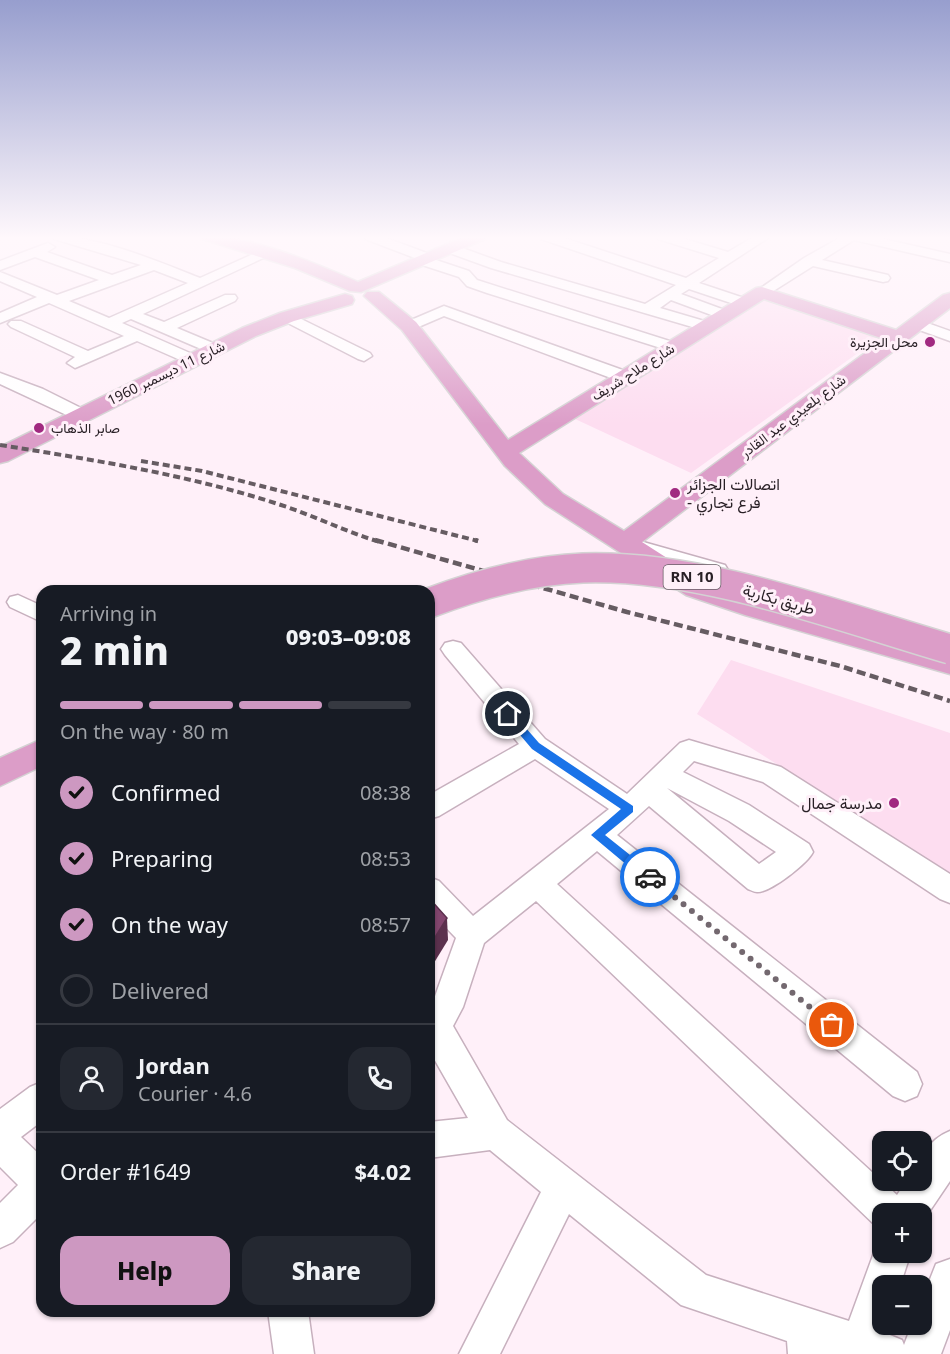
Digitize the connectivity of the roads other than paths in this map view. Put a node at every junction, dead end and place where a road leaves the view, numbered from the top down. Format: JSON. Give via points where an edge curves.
{"nodes":[{"id":1,"x":54,"y":299,"type":"joint"},
{"id":2,"x":164,"y":299,"type":"edge"},
{"id":3,"x":227,"y":299,"type":"edge"},
{"id":4,"x":339,"y":299,"type":"edge"},
{"id":5,"x":364,"y":299,"type":"edge"},
{"id":6,"x":521,"y":299,"type":"edge"},
{"id":7,"x":618,"y":299,"type":"edge"},
{"id":8,"x":663,"y":299,"type":"edge"},
{"id":9,"x":681,"y":299,"type":"edge"},
{"id":10,"x":751,"y":299,"type":"edge"},
{"id":11,"x":759,"y":299,"type":"edge"},
{"id":12,"x":649,"y":308,"type":"junction"},
{"id":13,"x":942,"y":311,"type":"edge"},
{"id":14,"x":131,"y":314,"type":"junction"},
{"id":15,"x":294,"y":314,"type":"junction"},
{"id":16,"x":724,"y":315,"type":"junction"},
{"id":17,"x":0,"y":318,"type":"edge"},
{"id":18,"x":110,"y":323,"type":"junction"},
{"id":19,"x":16,"y":324,"type":"dead end"},
{"id":20,"x":409,"y":326,"type":"junction"},
{"id":21,"x":706,"y":327,"type":"junction"},
{"id":22,"x":164,"y":328,"type":"junction"},
{"id":23,"x":907,"y":331,"type":"junction"},
{"id":24,"x":138,"y":335,"type":"junction"},
{"id":25,"x":950,"y":336,"type":"edge"},
{"id":26,"x":673,"y":347,"type":"junction"},
{"id":27,"x":214,"y":349,"type":"junction"},
{"id":28,"x":364,"y":356,"type":"dead end"},
{"id":29,"x":193,"y":360,"type":"junction"},
{"id":30,"x":625,"y":377,"type":"junction"},
{"id":31,"x":0,"y":378,"type":"edge"},
{"id":32,"x":81,"y":415,"type":"junction"},
{"id":33,"x":506,"y":451,"type":"junction"},
{"id":34,"x":0,"y":456,"type":"edge"},
{"id":35,"x":625,"y":543,"type":"junction"},
{"id":36,"x":435,"y":601,"type":"edge"},
{"id":37,"x":18,"y":602,"type":"dead end"},
{"id":38,"x":36,"y":612,"type":"edge"},
{"id":39,"x":950,"y":637,"type":"edge"},
{"id":40,"x":453,"y":649,"type":"dead end"},
{"id":41,"x":950,"y":649,"type":"edge"},
{"id":42,"x":950,"y":664,"type":"edge"},
{"id":43,"x":536,"y":746,"type":"junction"},
{"id":44,"x":36,"y":754,"type":"edge"},
{"id":45,"x":0,"y":773,"type":"edge"},
{"id":46,"x":647,"y":791,"type":"junction"},
{"id":47,"x":435,"y":805,"type":"edge"},
{"id":48,"x":597,"y":835,"type":"junction"},
{"id":49,"x":536,"y":883,"type":"junction"},
{"id":50,"x":950,"y":890,"type":"edge"},
{"id":51,"x":435,"y":896,"type":"edge"},
{"id":52,"x":472,"y":935,"type":"junction"},
{"id":53,"x":435,"y":1026,"type":"edge"},
{"id":54,"x":435,"y":1036,"type":"edge"},
{"id":55,"x":905,"y":1084,"type":"dead end"},
{"id":56,"x":36,"y":1104,"type":"edge"},
{"id":57,"x":0,"y":1131,"type":"edge"},
{"id":58,"x":495,"y":1132,"type":"junction"},
{"id":59,"x":435,"y":1139,"type":"edge"},
{"id":60,"x":0,"y":1142,"type":"edge"},
{"id":61,"x":950,"y":1149,"type":"edge"},
{"id":62,"x":36,"y":1176,"type":"edge"},
{"id":63,"x":564,"y":1186,"type":"junction"},
{"id":64,"x":36,"y":1193,"type":"edge"},
{"id":65,"x":878,"y":1203,"type":"edge"},
{"id":66,"x":913,"y":1203,"type":"edge"},
{"id":67,"x":0,"y":1229,"type":"edge"},
{"id":68,"x":890,"y":1263,"type":"edge"},
{"id":69,"x":950,"y":1278,"type":"edge"},
{"id":70,"x":289,"y":1317,"type":"edge"},
{"id":71,"x":807,"y":1341,"type":"edge"},
{"id":72,"x":874,"y":1349,"type":"edge"},
{"id":73,"x":294,"y":1354,"type":"edge"},
{"id":74,"x":479,"y":1354,"type":"edge"},
{"id":75,"x":921,"y":1354,"type":"edge"}],
"edges":[{"from":1,"to":17,"type":"street"},
{"from":1,"to":18,"type":"street"},
{"from":2,"to":14,"type":"street"},
{"from":3,"to":22,"type":"street"},
{"from":4,"to":15,"type":"main road","name":"شارع 11 ديسمبر 1960"},
{"from":5,"to":20,"type":"main road"},
{"from":6,"to":26,"type":"street"},
{"from":7,"to":12,"type":"street"},
{"from":8,"to":12,"type":"street"},
{"from":9,"to":16,"type":"street"},
{"from":10,"to":16,"type":"main road","name":"شارع ملاح شريف"},
{"from":11,"to":23,"type":"main road"},
{"from":12,"to":21,"type":"street"},
{"from":13,"to":23,"type":"main road","name":"شارع بلعيدي عبد القادر"},
{"from":14,"to":18,"type":"street"},
{"from":14,"to":22,"type":"street"},
{"from":15,"to":27,"type":"main road","name":"شارع 11 ديسمبر 1960"},
{"from":15,"to":28,"type":"street"},
{"from":16,"to":21,"type":"main road","name":"شارع ملاح شريف"},
{"from":18,"to":24,"type":"street"},
{"from":19,"to":24,"type":"street","via":[[81,360]]},
{"from":20,"to":30,"type":"street","via":[[444,311]]},
{"from":20,"to":33,"type":"main road"},
{"from":21,"to":26,"type":"main road","name":"شارع ملاح شريف"},
{"from":22,"to":27,"type":"street"},
{"from":23,"to":25,"type":"street"},
{"from":23,"to":35,"type":"main road","name":"شارع بلعيدي عبد القادر"},
{"from":24,"to":29,"type":"street"},
{"from":26,"to":30,"type":"main road","name":"شارع ملاح شريف"},
{"from":27,"to":29,"type":"main road","name":"شارع 11 ديسمبر 1960"},
{"from":29,"to":32,"type":"main road","name":"شارع 11 ديسمبر 1960"},
{"from":30,"to":33,"type":"main road","name":"شارع ملاح شريف"},
{"from":31,"to":32,"type":"street"},
{"from":32,"to":34,"type":"main road","name":"شارع 11 ديسمبر 1960"},
{"from":33,"to":35,"type":"main road","via":[[554,499]]},
{"from":35,"to":39,"type":"street"},
{"from":35,"to":42,"type":"main road","via":[[696,589]]},
{"from":36,"to":41,"type":"main road","name":"طريق بكارية","number":"RN 10","bridge":true,"via":[[491,581],[552,570],[604,567],[663,572],[731,585]]},
{"from":37,"to":38,"type":"street"},
{"from":40,"to":43,"type":"street"},
{"from":43,"to":46,"type":"street"},
{"from":43,"to":47,"type":"street"},
{"from":44,"to":45,"type":"main road"},
{"from":46,"to":48,"type":"street"},
{"from":46,"to":50,"type":"street","via":[[689,750],[772,774]]},
{"from":48,"to":49,"type":"street"},
{"from":48,"to":55,"type":"street"},
{"from":49,"to":52,"type":"street"},
{"from":49,"to":65,"type":"street"},
{"from":51,"to":52,"type":"street"},
{"from":52,"to":53,"type":"street","via":[[447,1007]]},
{"from":54,"to":58,"type":"street"},
{"from":56,"to":57,"type":"street"},
{"from":58,"to":59,"type":"street"},
{"from":58,"to":63,"type":"street"},
{"from":60,"to":62,"type":"street"},
{"from":61,"to":66,"type":"street"},
{"from":63,"to":71,"type":"street","via":[[695,1292]]},
{"from":63,"to":74,"type":"street"},
{"from":64,"to":67,"type":"street"},
{"from":68,"to":72,"type":"street"},
{"from":69,"to":75,"type":"street"},
{"from":70,"to":73,"type":"street"},
{"from":71,"to":72,"type":"street"}]}
